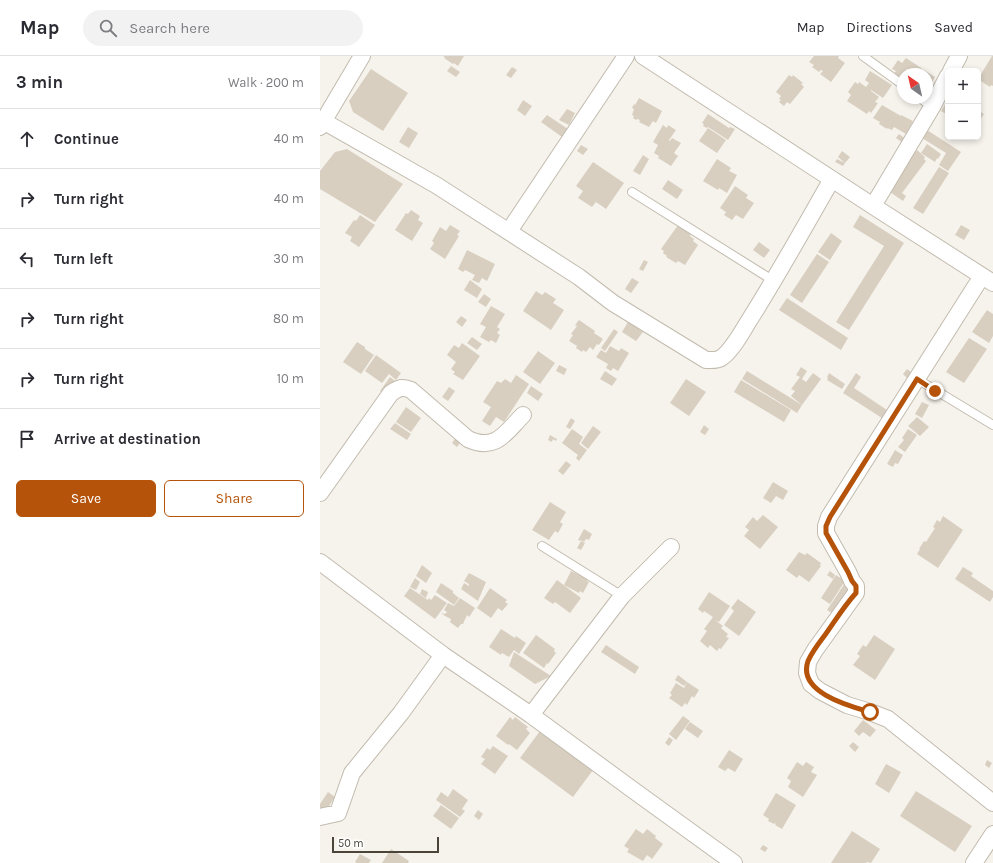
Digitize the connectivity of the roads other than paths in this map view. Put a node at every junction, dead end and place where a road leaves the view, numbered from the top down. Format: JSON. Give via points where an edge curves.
{"nodes":[{"id":1,"x":362,"y":56,"type":"edge"},
{"id":2,"x":626,"y":56,"type":"edge"},
{"id":3,"x":643,"y":56,"type":"edge"},
{"id":4,"x":863,"y":56,"type":"edge"},
{"id":5,"x":959,"y":56,"type":"edge"},
{"id":6,"x":953,"y":68,"type":"edge"},
{"id":7,"x":945,"y":80,"type":"edge"},
{"id":8,"x":897,"y":81,"type":"edge"},
{"id":9,"x":933,"y":94,"type":"edge"},
{"id":10,"x":925,"y":104,"type":"edge"},
{"id":11,"x":322,"y":124,"type":"edge"},
{"id":12,"x":832,"y":179,"type":"junction"},
{"id":13,"x":632,"y":192,"type":"dead end"},
{"id":14,"x":873,"y":206,"type":"junction"},
{"id":15,"x":509,"y":231,"type":"junction"},
{"id":16,"x":988,"y":280,"type":"edge"},
{"id":17,"x":774,"y":281,"type":"junction"},
{"id":18,"x":917,"y":379,"type":"junction"},
{"id":19,"x":523,"y":415,"type":"dead end"},
{"id":20,"x":993,"y":425,"type":"edge"},
{"id":21,"x":320,"y":493,"type":"edge"},
{"id":22,"x":542,"y":546,"type":"dead end"},
{"id":23,"x":671,"y":547,"type":"dead end"},
{"id":24,"x":320,"y":562,"type":"edge"},
{"id":25,"x":622,"y":596,"type":"junction"},
{"id":26,"x":443,"y":655,"type":"junction"},
{"id":27,"x":531,"y":715,"type":"junction"},
{"id":28,"x":993,"y":803,"type":"edge"},
{"id":29,"x":320,"y":817,"type":"edge"},
{"id":30,"x":993,"y":834,"type":"edge"},
{"id":31,"x":734,"y":863,"type":"edge"},
{"id":32,"x":974,"y":863,"type":"edge"}],
"edges":[{"from":1,"to":11,"type":"street"},
{"from":2,"to":15,"type":"street"},
{"from":3,"to":12,"type":"street"},
{"from":4,"to":8,"type":"lane"},
{"from":5,"to":6,"type":"street"},
{"from":7,"to":9,"type":"street"},
{"from":10,"to":14,"type":"street"},
{"from":11,"to":15,"type":"street","via":[[436,184]]},
{"from":12,"to":14,"type":"street"},
{"from":12,"to":17,"type":"street"},
{"from":13,"to":17,"type":"lane"},
{"from":14,"to":16,"type":"street"},
{"from":15,"to":17,"type":"street","via":[[579,277],[613,303],[706,360],[713,361],[726,353]]},
{"from":16,"to":18,"type":"street"},
{"from":18,"to":20,"type":"lane"},
{"from":18,"to":28,"type":"street","via":[[826,526],[826,533],[856,586],[856,593],[815,650],[808,662],[807,673],[811,684],[820,691],[847,705],[888,719]]},
{"from":19,"to":21,"type":"street","via":[[500,438],[483,444],[468,439],[411,390],[404,387],[398,389],[392,393]]},
{"from":22,"to":25,"type":"lane"},
{"from":23,"to":25,"type":"street"},
{"from":24,"to":26,"type":"street"},
{"from":25,"to":27,"type":"street"},
{"from":26,"to":27,"type":"street"},
{"from":26,"to":29,"type":"street","via":[[401,713],[352,773],[338,813]]},
{"from":27,"to":31,"type":"street"},
{"from":30,"to":32,"type":"street"}]}
